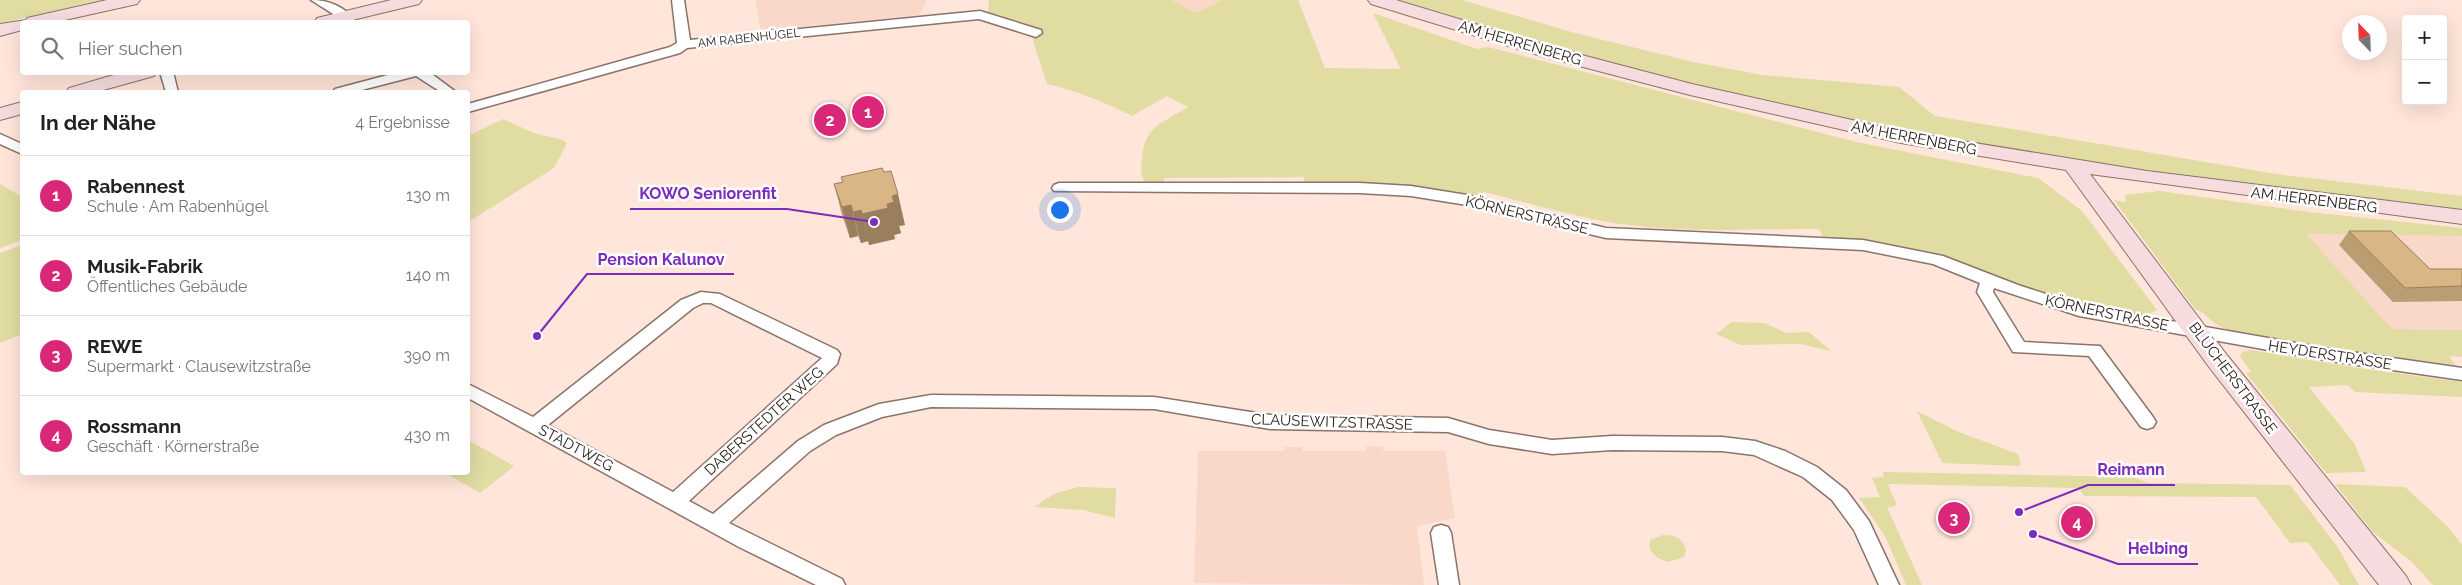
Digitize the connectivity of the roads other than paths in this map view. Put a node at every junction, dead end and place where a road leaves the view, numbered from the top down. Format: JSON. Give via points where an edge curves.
{"nodes":[{"id":1,"x":131,"y":0,"type":"edge"},
{"id":2,"x":317,"y":0,"type":"edge"},
{"id":3,"x":412,"y":0,"type":"edge"},
{"id":4,"x":678,"y":0,"type":"edge"},
{"id":5,"x":1377,"y":0,"type":"edge"},
{"id":6,"x":43,"y":20,"type":"edge"},
{"id":7,"x":348,"y":20,"type":"edge"},
{"id":8,"x":20,"y":25,"type":"edge"},
{"id":9,"x":0,"y":30,"type":"edge"},
{"id":10,"x":1036,"y":33,"type":"dead end"},
{"id":11,"x":684,"y":44,"type":"junction"},
{"id":12,"x":136,"y":75,"type":"edge"},
{"id":13,"x":167,"y":75,"type":"edge"},
{"id":14,"x":405,"y":75,"type":"edge"},
{"id":15,"x":422,"y":75,"type":"edge"},
{"id":16,"x":83,"y":90,"type":"edge"},
{"id":17,"x":171,"y":90,"type":"edge"},
{"id":18,"x":348,"y":90,"type":"edge"},
{"id":19,"x":446,"y":90,"type":"edge"},
{"id":20,"x":470,"y":106,"type":"edge"},
{"id":21,"x":20,"y":109,"type":"edge"},
{"id":22,"x":0,"y":114,"type":"edge"},
{"id":23,"x":0,"y":138,"type":"edge"},
{"id":24,"x":20,"y":149,"type":"edge"},
{"id":25,"x":2075,"y":167,"type":"junction"},
{"id":26,"x":1059,"y":188,"type":"dead end"},
{"id":27,"x":2462,"y":217,"type":"edge"},
{"id":28,"x":1990,"y":280,"type":"junction"},
{"id":29,"x":2198,"y":332,"type":"junction"},
{"id":30,"x":2462,"y":374,"type":"edge"},
{"id":31,"x":470,"y":391,"type":"edge"},
{"id":32,"x":2148,"y":422,"type":"dead end"},
{"id":33,"x":534,"y":426,"type":"junction"},
{"id":34,"x":679,"y":504,"type":"junction"},
{"id":35,"x":716,"y":523,"type":"junction"},
{"id":36,"x":1442,"y":533,"type":"dead end"},
{"id":37,"x":835,"y":585,"type":"edge"},
{"id":38,"x":1450,"y":585,"type":"edge"},
{"id":39,"x":1888,"y":585,"type":"edge"},
{"id":40,"x":2396,"y":585,"type":"edge"}],
"edges":[{"from":1,"to":6,"type":"main road"},
{"from":2,"to":7,"type":"street"},
{"from":3,"to":7,"type":"main road"},
{"from":4,"to":11,"type":"street"},
{"from":5,"to":25,"type":"main road","name":"AM HERRENBERG","via":[[1548,52],[1767,107],[1901,137]]},
{"from":8,"to":9,"type":"main road"},
{"from":10,"to":11,"type":"street","name":"AM RABENHÜGEL","via":[[980,15]]},
{"from":11,"to":20,"type":"street","name":"AM RABENHÜGEL","via":[[675,50]]},
{"from":12,"to":16,"type":"main road"},
{"from":13,"to":17,"type":"street"},
{"from":14,"to":18,"type":"street"},
{"from":15,"to":19,"type":"street"},
{"from":21,"to":22,"type":"main road"},
{"from":23,"to":24,"type":"street"},
{"from":25,"to":27,"type":"main road","name":"AM HERRENBERG"},
{"from":25,"to":29,"type":"main road","name":"BLÜCHERSTRASSE"},
{"from":26,"to":28,"type":"street","name":"KÖRNERSTRASSE","via":[[1321,187],[1411,192],[1467,200],[1606,233],[1863,245],[1917,255]]},
{"from":28,"to":29,"type":"street","name":"KÖRNERSTRASSE","via":[[2079,310]]},
{"from":28,"to":32,"type":"street","via":[[1985,292],[2019,348],[2094,350]]},
{"from":29,"to":30,"type":"street","name":"HEYDERSTRASSE"},
{"from":29,"to":40,"type":"main road","name":"BLÜCHERSTRASSE"},
{"from":31,"to":33,"type":"street","name":"STADTWEG"},
{"from":33,"to":34,"type":"street","name":"STADTWEG"},
{"from":33,"to":34,"type":"street","name":"DABERSTEDTER WEG","via":[[687,304],[701,297],[714,298],[831,354],[831,360]]},
{"from":34,"to":35,"type":"street","name":"STADTWEG"},
{"from":35,"to":37,"type":"street","name":"STADTWEG"},
{"from":35,"to":39,"type":"street","name":"CLAUSEWITZSTRASSE","via":[[804,446],[830,430],[904,405],[938,401],[1154,403],[1270,422],[1448,425],[1489,437],[1552,447],[1612,443],[1722,444],[1755,448],[1810,472],[1839,495],[1862,526]]},
{"from":36,"to":38,"type":"street"}]}
